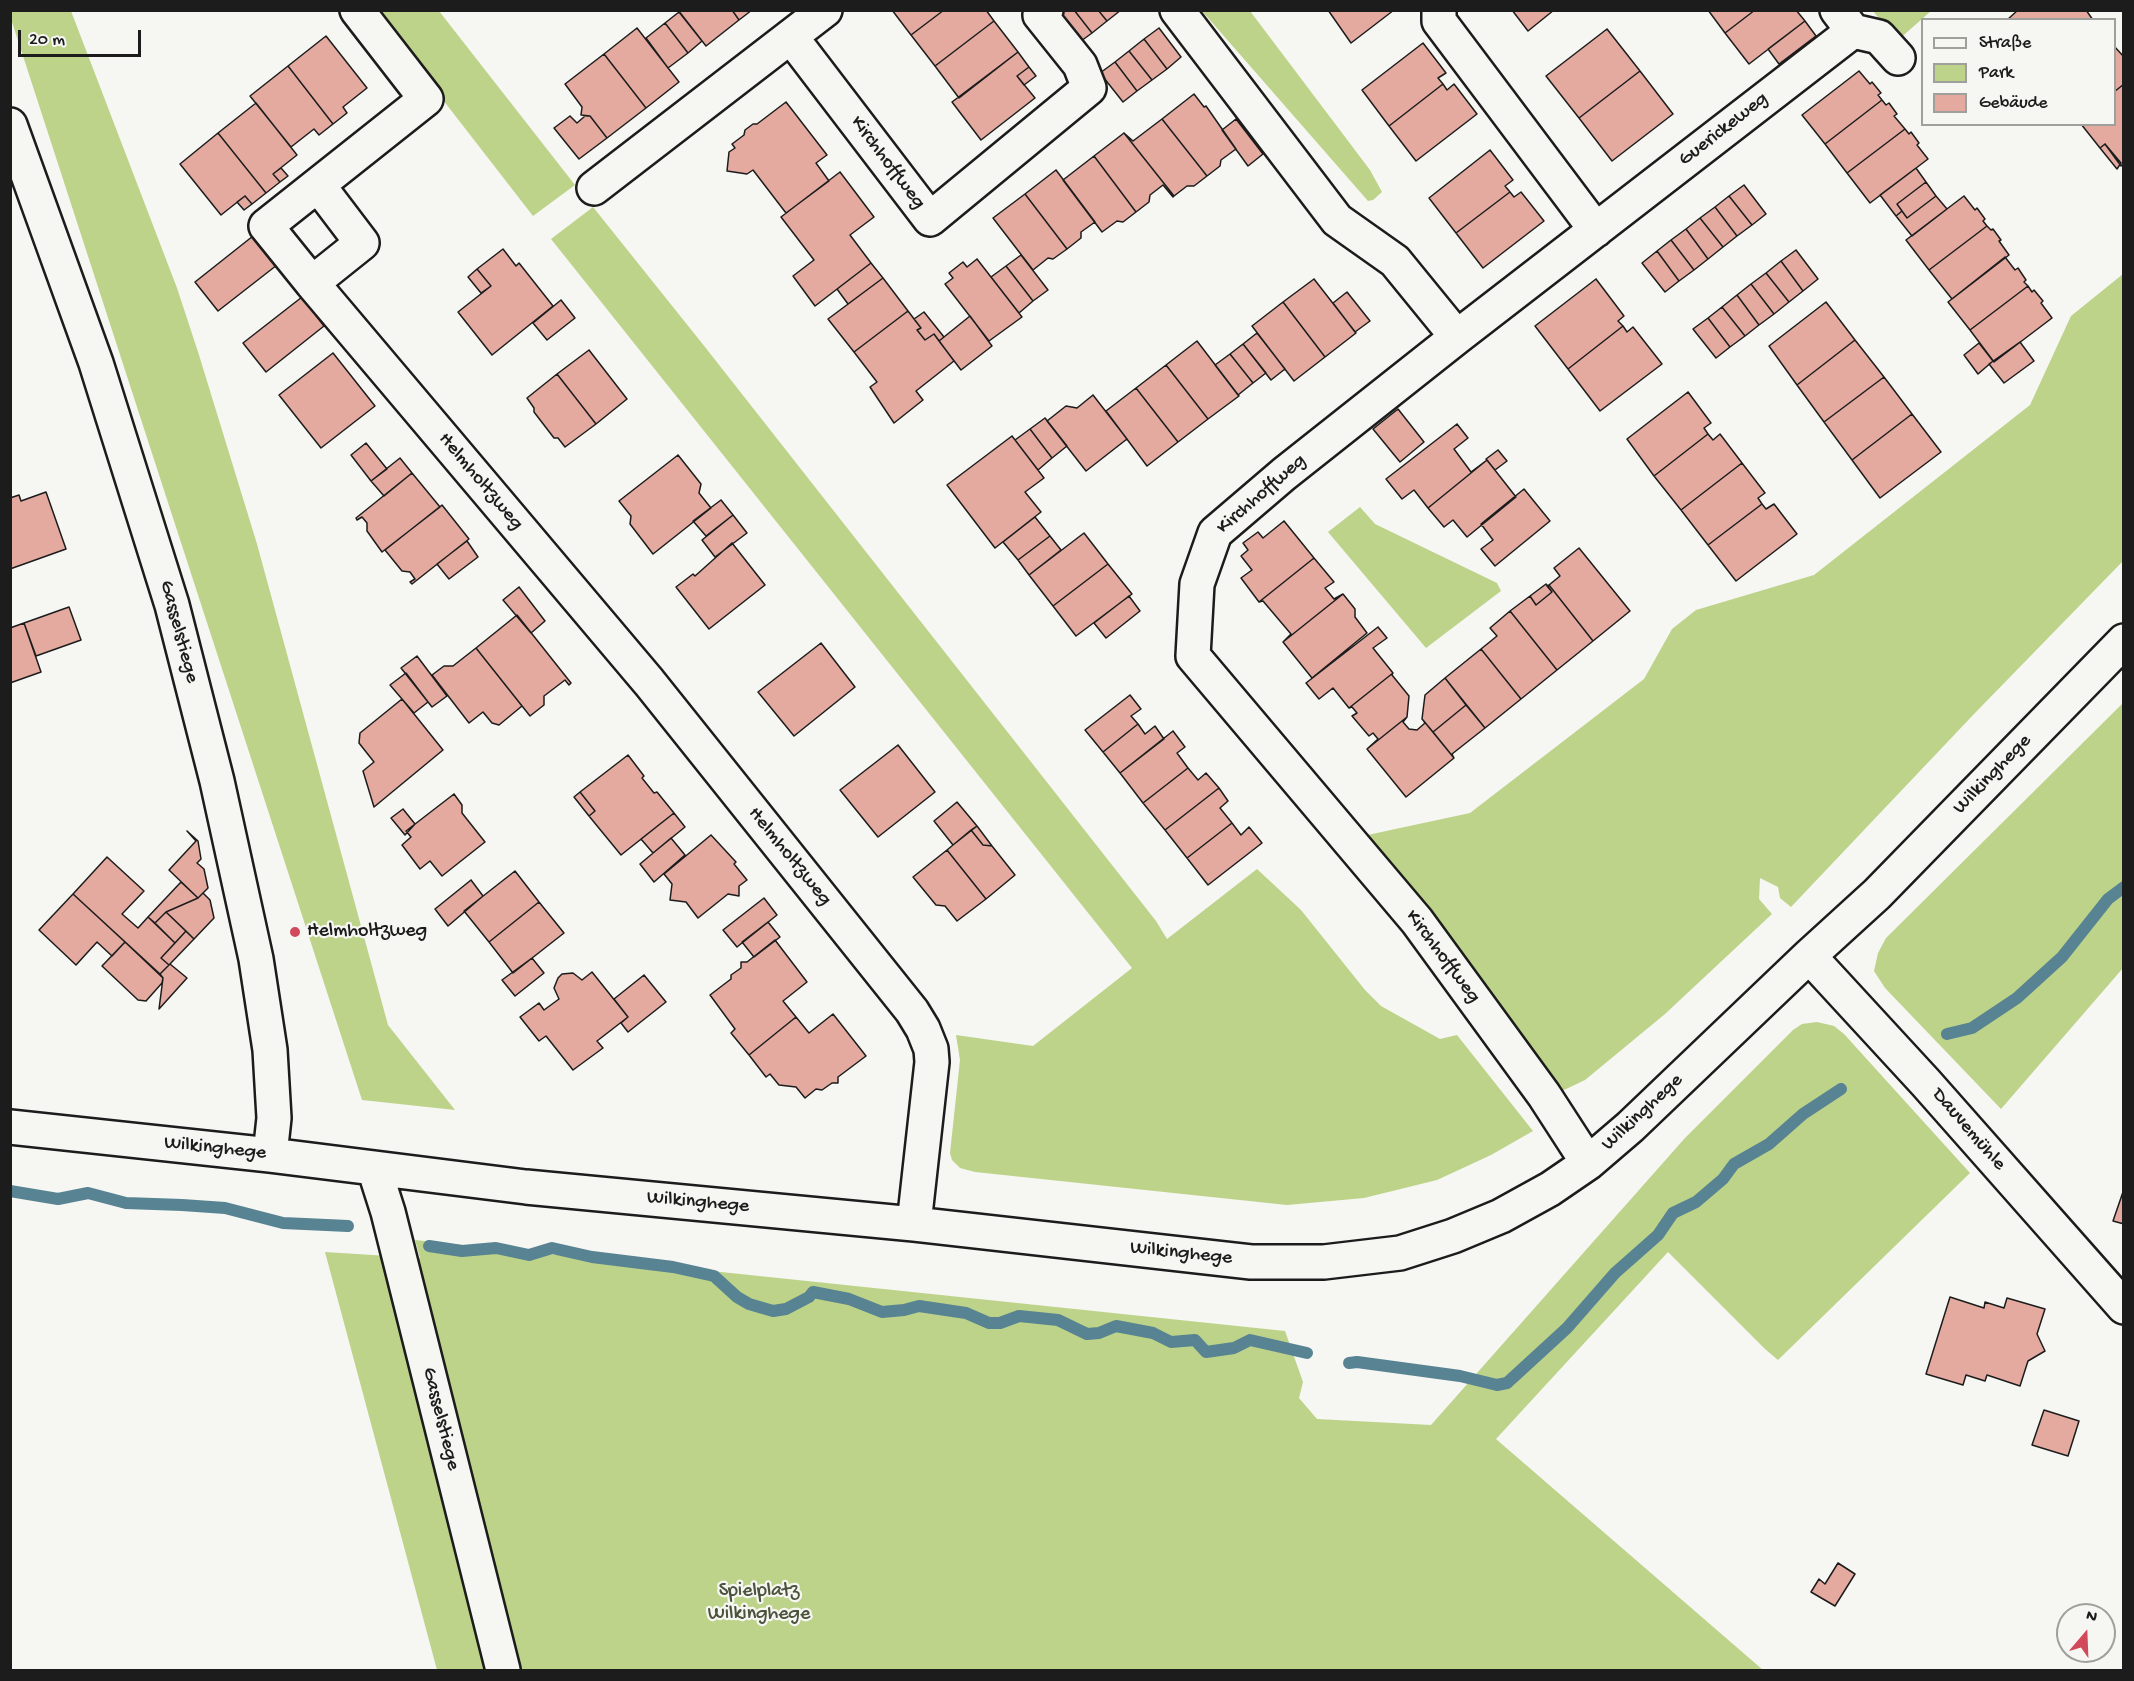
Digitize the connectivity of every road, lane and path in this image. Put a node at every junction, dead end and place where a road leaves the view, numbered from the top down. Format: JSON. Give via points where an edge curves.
{"nodes":[{"id":1,"x":357,"y":10,"type":"edge"},
{"id":2,"x":825,"y":10,"type":"edge"},
{"id":3,"x":1046,"y":10,"type":"edge"},
{"id":4,"x":1177,"y":10,"type":"edge"},
{"id":5,"x":1439,"y":10,"type":"edge"},
{"id":6,"x":1845,"y":21,"type":"edge"},
{"id":7,"x":791,"y":37,"type":"junction"},
{"id":8,"x":1898,"y":58,"type":"dead end"},
{"id":9,"x":10,"y":125,"type":"edge"},
{"id":10,"x":318,"y":185,"type":"junction"},
{"id":11,"x":594,"y":188,"type":"dead end"},
{"id":12,"x":1596,"y":230,"type":"junction"},
{"id":13,"x":312,"y":283,"type":"junction"},
{"id":14,"x":1457,"y":337,"type":"junction"},
{"id":15,"x":2124,"y":641,"type":"edge"},
{"id":16,"x":1809,"y":956,"type":"junction"},
{"id":17,"x":10,"y":1127,"type":"edge"},
{"id":18,"x":270,"y":1155,"type":"junction"},
{"id":19,"x":1588,"y":1163,"type":"junction"},
{"id":20,"x":374,"y":1168,"type":"junction"},
{"id":21,"x":914,"y":1224,"type":"junction"},
{"id":22,"x":2124,"y":1307,"type":"edge"},
{"id":23,"x":503,"y":1671,"type":"edge"}],
"edges":[{"from":1,"to":10,"type":"street","name":"Helmholtzweg","via":[[426,99]]},
{"from":2,"to":7,"type":"street"},
{"from":3,"to":7,"type":"street","name":"Kirchhoffweg","via":[[1040,15],[1080,64],[1089,88],[930,219]]},
{"from":4,"to":14,"type":"street","via":[[1337,220],[1395,261]]},
{"from":5,"to":12,"type":"street","via":[[1439,21]]},
{"from":6,"to":8,"type":"street","via":[[1879,37]]},
{"from":6,"to":12,"type":"street","name":"Guerickeweg"},
{"from":7,"to":11,"type":"street"},
{"from":9,"to":18,"type":"street","name":"Gasselstiege","via":[[96,363],[172,604],[217,782],[256,959],[270,1050],[274,1118]]},
{"from":10,"to":13,"type":"street","via":[[362,243]]},
{"from":10,"to":13,"type":"street","name":"Helmholtzweg","via":[[266,226]]},
{"from":12,"to":14,"type":"street","name":"Guerickeweg"},
{"from":13,"to":21,"type":"street","name":"Helmholtzweg","via":[[649,682],[912,1011],[931,1049],[932,1062]]},
{"from":14,"to":19,"type":"street","name":"Kirchhoffweg","via":[[1215,533],[1197,584],[1193,656],[1417,921],[1544,1095]]},
{"from":15,"to":16,"type":"street","name":"Wilkinghege","via":[[1877,894]]},
{"from":16,"to":19,"type":"street","name":"Wilkinghege"},
{"from":16,"to":22,"type":"street","name":"Dauvemühle"},
{"from":17,"to":18,"type":"street","name":"Wilkinghege"},
{"from":18,"to":20,"type":"street","name":"Wilkinghege"},
{"from":19,"to":21,"type":"street","name":"Wilkinghege","via":[[1501,1216],[1453,1236],[1400,1252],[1324,1262],[1251,1262]]},
{"from":20,"to":21,"type":"street","name":"Wilkinghege","via":[[526,1187]]},
{"from":20,"to":23,"type":"street","name":"Gasselstiege"}]}
